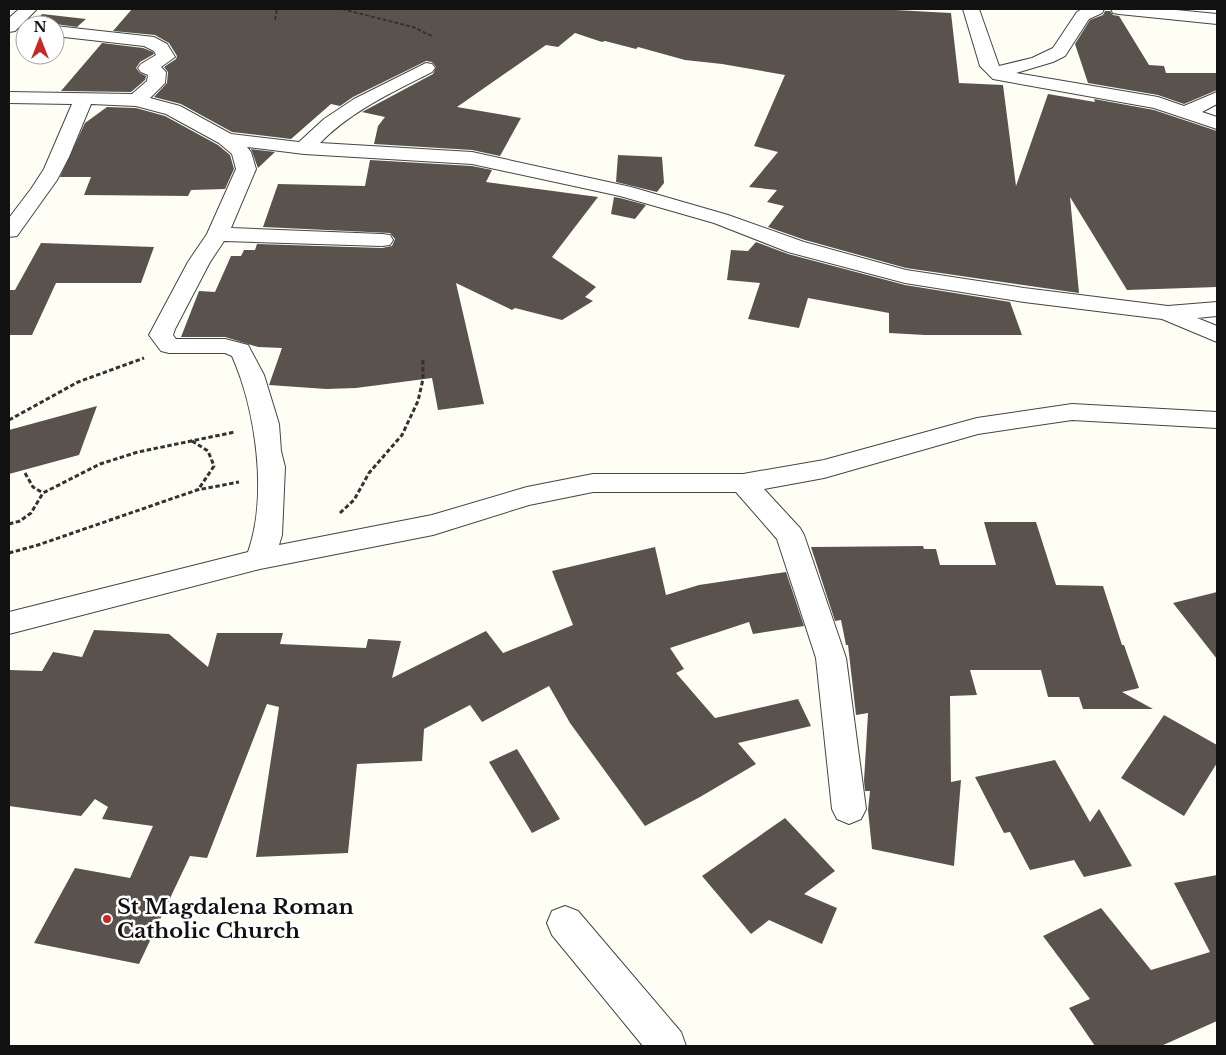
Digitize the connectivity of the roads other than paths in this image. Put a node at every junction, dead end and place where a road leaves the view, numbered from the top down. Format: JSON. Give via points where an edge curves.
{"nodes":[{"id":1,"x":971,"y":9,"type":"edge"},
{"id":2,"x":1096,"y":9,"type":"edge"},
{"id":3,"x":1119,"y":9,"type":"edge"},
{"id":4,"x":25,"y":10,"type":"edge"},
{"id":5,"x":1217,"y":18,"type":"edge"},
{"id":6,"x":9,"y":27,"type":"edge"},
{"id":7,"x":65,"y":32,"type":"edge"},
{"id":8,"x":426,"y":68,"type":"dead end"},
{"id":9,"x":995,"y":72,"type":"junction"},
{"id":10,"x":9,"y":97,"type":"edge"},
{"id":11,"x":1217,"y":97,"type":"edge"},
{"id":12,"x":84,"y":99,"type":"junction"},
{"id":13,"x":137,"y":100,"type":"junction"},
{"id":14,"x":1186,"y":112,"type":"junction"},
{"id":15,"x":1217,"y":123,"type":"edge"},
{"id":16,"x":226,"y":139,"type":"junction"},
{"id":17,"x":304,"y":148,"type":"junction"},
{"id":18,"x":9,"y":231,"type":"edge"},
{"id":19,"x":218,"y":234,"type":"junction"},
{"id":20,"x":382,"y":240,"type":"dead end"},
{"id":21,"x":1217,"y":309,"type":"edge"},
{"id":22,"x":1167,"y":313,"type":"junction"},
{"id":23,"x":1217,"y":335,"type":"edge"},
{"id":24,"x":1217,"y":420,"type":"edge"},
{"id":25,"x":743,"y":483,"type":"junction"},
{"id":26,"x":260,"y":559,"type":"junction"},
{"id":27,"x":9,"y":623,"type":"edge"},
{"id":28,"x":849,"y":809,"type":"dead end"},
{"id":29,"x":565,"y":923,"type":"dead end"},
{"id":30,"x":667,"y":1046,"type":"edge"}],
"edges":[{"from":1,"to":9,"type":"street","via":[[985,56]]},
{"from":2,"to":9,"type":"street","via":[[1084,14],[1059,52]]},
{"from":3,"to":5,"type":"street"},
{"from":4,"to":6,"type":"street"},
{"from":7,"to":13,"type":"street","via":[[148,41],[161,48],[166,57],[147,68],[157,72],[156,83]]},
{"from":8,"to":17,"type":"street","via":[[343,115],[318,132]]},
{"from":9,"to":14,"type":"street","via":[[1005,77],[1158,103]]},
{"from":10,"to":12,"type":"street"},
{"from":11,"to":14,"type":"street"},
{"from":12,"to":13,"type":"street"},
{"from":12,"to":18,"type":"street","via":[[46,180]]},
{"from":13,"to":16,"type":"street","via":[[172,110]]},
{"from":14,"to":15,"type":"street"},
{"from":16,"to":17,"type":"street"},
{"from":16,"to":19,"type":"street","via":[[241,152],[246,169]]},
{"from":17,"to":22,"type":"street","via":[[472,158],[624,191],[721,219],[796,247],[906,276]]},
{"from":19,"to":20,"type":"street"},
{"from":19,"to":26,"type":"street","via":[[161,335],[169,346],[225,346],[240,350],[249,367],[266,424],[268,459],[272,467],[268,535]]},
{"from":21,"to":22,"type":"street"},
{"from":22,"to":23,"type":"street"},
{"from":24,"to":25,"type":"street","via":[[1072,412],[977,426],[824,468]]},
{"from":25,"to":26,"type":"street","via":[[593,483],[527,496],[433,525]]},
{"from":25,"to":28,"type":"street","via":[[790,535],[830,658]]},
{"from":26,"to":27,"type":"street"},
{"from":29,"to":30,"type":"street"}]}
